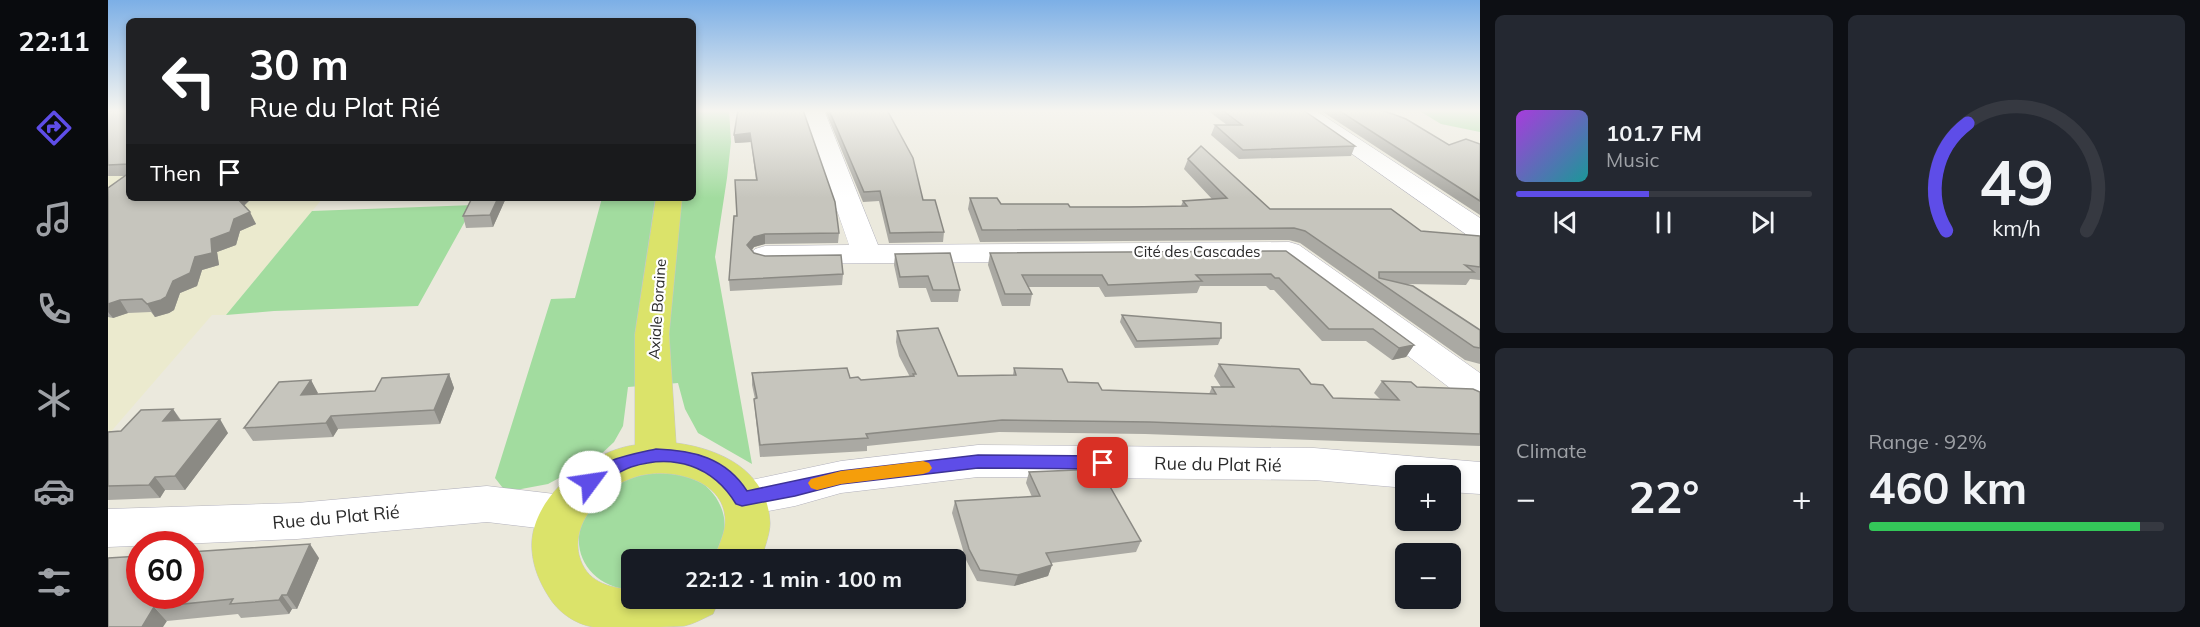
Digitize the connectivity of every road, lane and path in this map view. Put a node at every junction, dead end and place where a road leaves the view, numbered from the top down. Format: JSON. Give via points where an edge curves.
{"nodes":[{"id":1,"x":824,"y":139,"type":"edge"},
{"id":2,"x":1345,"y":139,"type":"edge"},
{"id":3,"x":669,"y":201,"type":"edge"},
{"id":4,"x":1480,"y":231,"type":"edge"},
{"id":5,"x":867,"y":254,"type":"junction"},
{"id":6,"x":765,"y":255,"type":"edge"},
{"id":7,"x":1480,"y":392,"type":"edge"},
{"id":8,"x":656,"y":456,"type":"junction"},
{"id":9,"x":1480,"y":478,"type":"edge"},
{"id":10,"x":742,"y":499,"type":"junction"},
{"id":11,"x":563,"y":513,"type":"junction"},
{"id":12,"x":108,"y":528,"type":"edge"},
{"id":13,"x":742,"y":549,"type":"edge"},
{"id":14,"x":666,"y":613,"type":"edge"}],
"edges":[{"from":1,"to":5,"type":"street"},
{"from":2,"to":4,"type":"street"},
{"from":3,"to":8,"type":"main road","name":"Axiale Boraine","via":[[652,334]]},
{"from":5,"to":6,"type":"street","name":"Cité des Cascades"},
{"from":5,"to":7,"type":"street","name":"Cité des Cascades","via":[[1289,250]]},
{"from":8,"to":10,"type":"main road","via":[[678,456],[717,470]]},
{"from":8,"to":11,"type":"main road","via":[[628,461],[601,473],[579,491]]},
{"from":9,"to":10,"type":"street","name":"Rue du Plat Rié","via":[[1314,465],[978,461],[841,477]]},
{"from":10,"to":13,"type":"main road","via":[[747,521]]},
{"from":11,"to":12,"type":"street","name":"Rue du Plat Rié","via":[[487,504],[286,522]]},
{"from":11,"to":14,"type":"main road","via":[[554,538],[556,563],[568,586],[589,604],[618,614]]}]}
